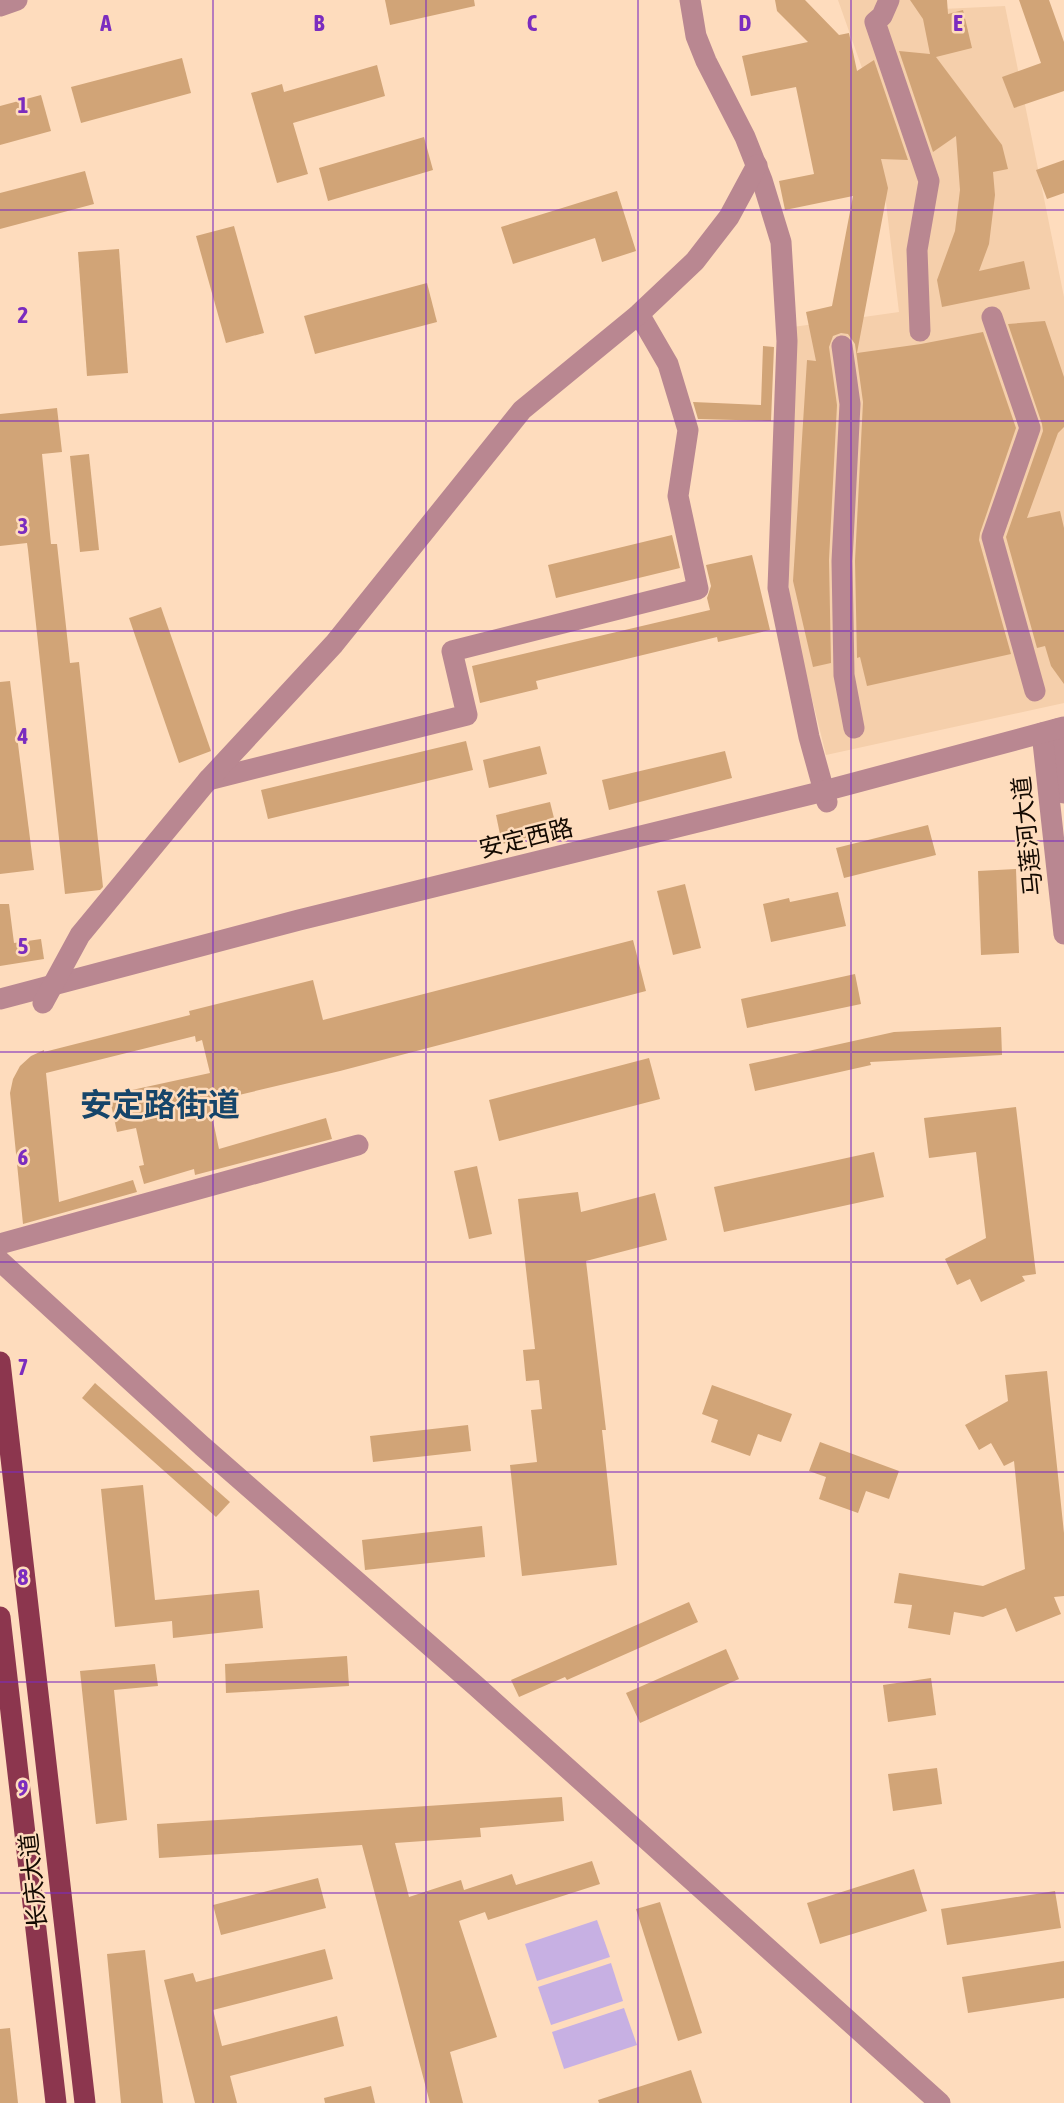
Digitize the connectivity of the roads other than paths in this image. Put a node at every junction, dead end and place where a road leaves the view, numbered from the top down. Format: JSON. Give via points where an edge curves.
{"nodes":[{"id":1,"x":18,"y":0,"type":"edge"},
{"id":2,"x":690,"y":0,"type":"edge"},
{"id":3,"x":889,"y":0,"type":"edge"},
{"id":4,"x":0,"y":6,"type":"edge"},
{"id":5,"x":757,"y":165,"type":"junction"},
{"id":6,"x":639,"y":314,"type":"junction"},
{"id":7,"x":992,"y":317,"type":"dead end"},
{"id":8,"x":920,"y":331,"type":"dead end"},
{"id":9,"x":842,"y":346,"type":"dead end"},
{"id":10,"x":1035,"y":691,"type":"dead end"},
{"id":11,"x":854,"y":728,"type":"dead end"},
{"id":12,"x":1055,"y":736,"type":"edge"},
{"id":13,"x":208,"y":780,"type":"junction"},
{"id":14,"x":1064,"y":793,"type":"edge"},
{"id":15,"x":826,"y":797,"type":"junction"},
{"id":16,"x":1064,"y":934,"type":"edge"},
{"id":17,"x":47,"y":995,"type":"junction"},
{"id":18,"x":0,"y":999,"type":"edge"},
{"id":19,"x":0,"y":1013,"type":"edge"},
{"id":20,"x":358,"y":1145,"type":"dead end"},
{"id":21,"x":0,"y":1244,"type":"edge"},
{"id":22,"x":0,"y":1261,"type":"edge"},
{"id":23,"x":0,"y":1362,"type":"edge"},
{"id":24,"x":0,"y":1617,"type":"edge"},
{"id":25,"x":56,"y":2103,"type":"edge"},
{"id":26,"x":85,"y":2103,"type":"edge"},
{"id":27,"x":940,"y":2103,"type":"edge"}],
"edges":[{"from":1,"to":4,"type":"street"},
{"from":2,"to":5,"type":"street","via":[[706,61]]},
{"from":3,"to":8,"type":"street","via":[[875,22],[929,181],[917,250]]},
{"from":5,"to":6,"type":"street","via":[[729,217],[695,261]]},
{"from":5,"to":15,"type":"street","via":[[781,242],[788,341],[778,588]]},
{"from":6,"to":13,"type":"street","via":[[522,410],[334,644]]},
{"from":6,"to":13,"type":"street","via":[[668,364],[688,430],[678,496],[698,589],[452,651],[467,715]]},
{"from":7,"to":10,"type":"street","via":[[1030,428],[992,537]]},
{"from":9,"to":11,"type":"street","via":[[850,404],[842,561],[845,675]]},
{"from":12,"to":14,"type":"street","name":"马莲河大道"},
{"from":12,"to":15,"type":"street","name":"安定西路"},
{"from":12,"to":16,"type":"street","name":"马莲河大道"},
{"from":13,"to":17,"type":"street","via":[[80,935]]},
{"from":15,"to":17,"type":"street","name":"安定西路"},
{"from":17,"to":18,"type":"street","name":"安定西路"},
{"from":17,"to":19,"type":"street","name":"安定西路"},
{"from":20,"to":21,"type":"street"},
{"from":22,"to":27,"type":"street"},
{"from":23,"to":26,"type":"main road","name":"长庆大道"},
{"from":24,"to":25,"type":"main road","name":"长庆大道"}]}
